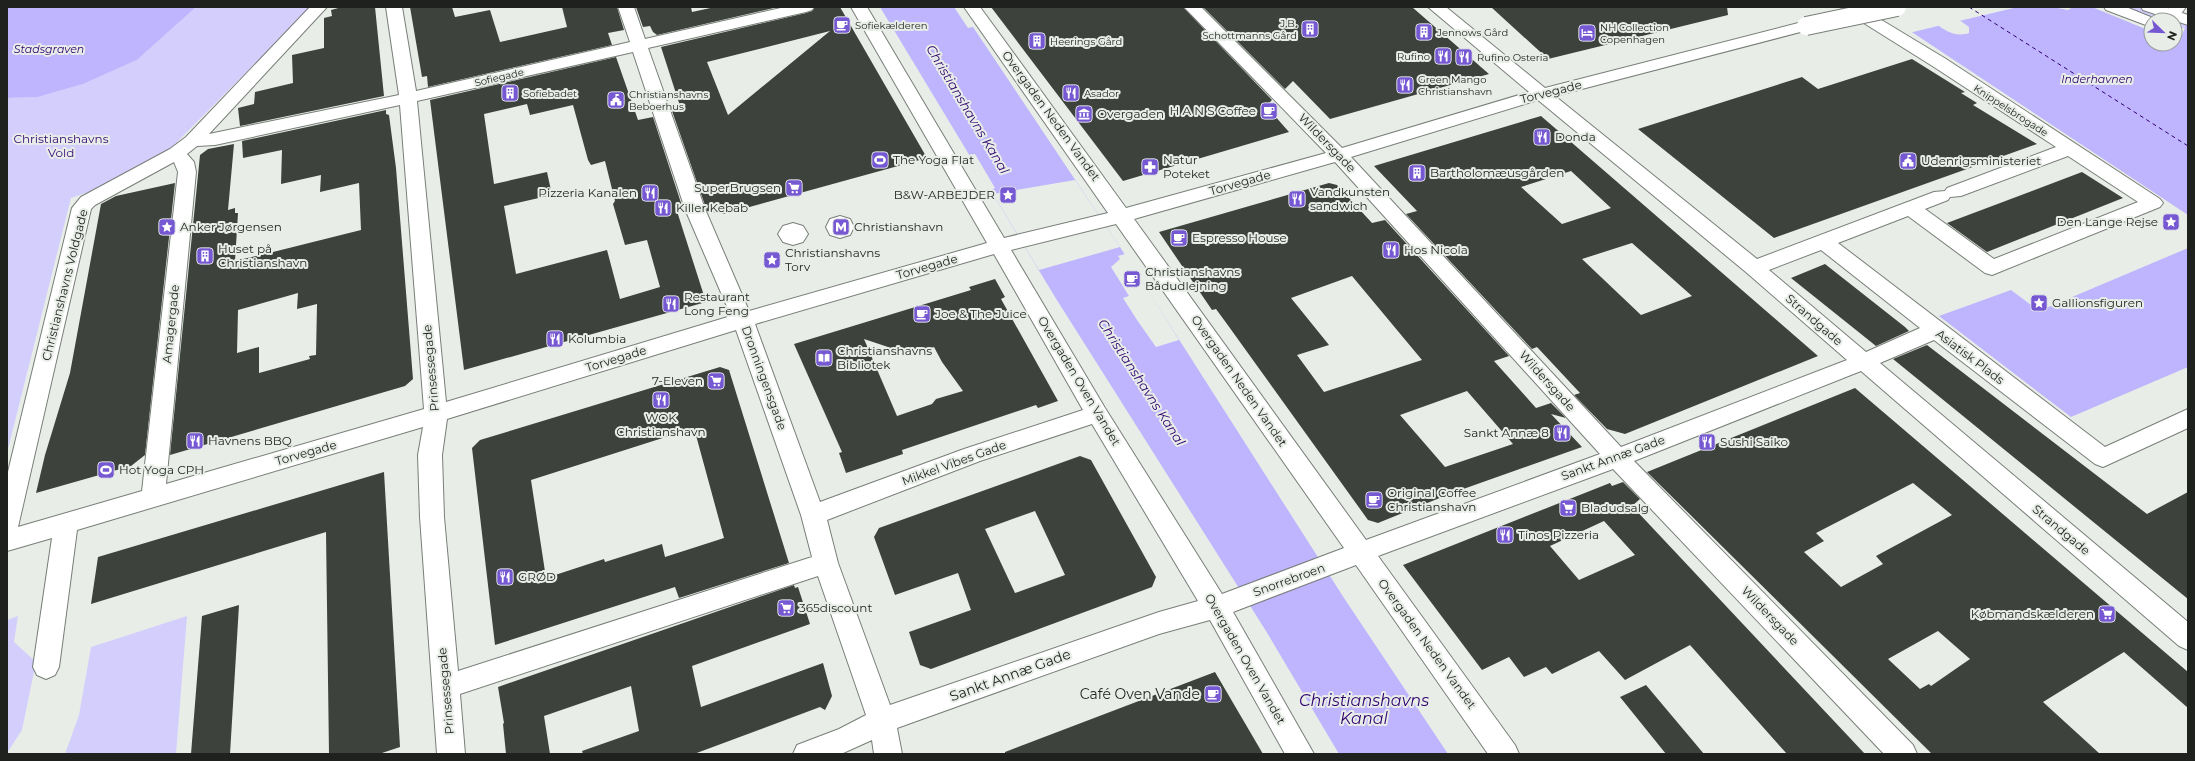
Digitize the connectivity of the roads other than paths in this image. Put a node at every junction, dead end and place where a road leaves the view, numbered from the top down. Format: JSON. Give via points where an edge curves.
{"nodes":[{"id":1,"x":319,"y":7,"type":"edge"},
{"id":2,"x":394,"y":7,"type":"edge"},
{"id":3,"x":626,"y":7,"type":"edge"},
{"id":4,"x":806,"y":7,"type":"edge"},
{"id":5,"x":859,"y":7,"type":"edge"},
{"id":6,"x":972,"y":7,"type":"edge"},
{"id":7,"x":1192,"y":7,"type":"edge"},
{"id":8,"x":1436,"y":7,"type":"edge"},
{"id":9,"x":1849,"y":7,"type":"edge"},
{"id":10,"x":1897,"y":7,"type":"edge"},
{"id":11,"x":2112,"y":7,"type":"edge"},
{"id":12,"x":2150,"y":7,"type":"edge"},
{"id":13,"x":2160,"y":12,"type":"edge"},
{"id":14,"x":2143,"y":19,"type":"edge"},
{"id":15,"x":640,"y":44,"type":"junction"},
{"id":16,"x":1542,"y":95,"type":"junction"},
{"id":17,"x":408,"y":98,"type":"junction"},
{"id":18,"x":184,"y":147,"type":"junction"},
{"id":19,"x":2069,"y":148,"type":"junction"},
{"id":20,"x":1339,"y":155,"type":"junction"},
{"id":21,"x":1910,"y":208,"type":"junction"},
{"id":22,"x":1118,"y":217,"type":"junction"},
{"id":23,"x":1823,"y":241,"type":"junction"},
{"id":24,"x":1007,"y":244,"type":"junction"},
{"id":25,"x":1754,"y":268,"type":"junction"},
{"id":26,"x":743,"y":320,"type":"junction"},
{"id":27,"x":1936,"y":330,"type":"junction"},
{"id":28,"x":1863,"y":362,"type":"junction"},
{"id":29,"x":436,"y":414,"type":"junction"},
{"id":30,"x":1097,"y":414,"type":"junction"},
{"id":31,"x":2188,"y":418,"type":"edge"},
{"id":32,"x":1617,"y":458,"type":"junction"},
{"id":33,"x":153,"y":499,"type":"junction"},
{"id":34,"x":813,"y":515,"type":"junction"},
{"id":35,"x":66,"y":524,"type":"junction"},
{"id":36,"x":7,"y":526,"type":"edge"},
{"id":37,"x":7,"y":541,"type":"edge"},
{"id":38,"x":1362,"y":553,"type":"junction"},
{"id":39,"x":826,"y":562,"type":"junction"},
{"id":40,"x":1216,"y":607,"type":"junction"},
{"id":41,"x":2188,"y":638,"type":"edge"},
{"id":42,"x":46,"y":667,"type":"dead end"},
{"id":43,"x":446,"y":687,"type":"junction"},
{"id":44,"x":882,"y":721,"type":"junction"},
{"id":45,"x":847,"y":746,"type":"edge"},
{"id":46,"x":451,"y":754,"type":"edge"},
{"id":47,"x":807,"y":754,"type":"edge"},
{"id":48,"x":888,"y":754,"type":"edge"},
{"id":49,"x":1300,"y":754,"type":"edge"},
{"id":50,"x":1505,"y":754,"type":"edge"},
{"id":51,"x":1903,"y":754,"type":"edge"}],
"edges":[{"from":1,"to":18,"type":"street","name":"Christianshavns Voldgade"},
{"from":2,"to":17,"type":"street","name":"Prinsessegade"},
{"from":3,"to":15,"type":"street","name":"Dronningensgade"},
{"from":4,"to":15,"type":"street","name":"Sofiegade"},
{"from":5,"to":24,"type":"street","name":"Overgaden Oven Vandet"},
{"from":6,"to":22,"type":"street","name":"Overgaden Neden Vandet"},
{"from":7,"to":20,"type":"street","name":"Wildersgade"},
{"from":8,"to":16,"type":"street","name":"Strandgade"},
{"from":9,"to":19,"type":"street","name":"Knippelsbrogade"},
{"from":10,"to":16,"type":"street","name":"Torvegade","bridge":true,"via":[[1806,26]]},
{"from":11,"to":14,"type":"street"},
{"from":12,"to":13,"type":"street"},
{"from":15,"to":17,"type":"street","name":"Sofiegade"},
{"from":15,"to":26,"type":"street","name":"Dronningensgade","via":[[696,209]]},
{"from":16,"to":20,"type":"street","name":"Torvegade","via":[[1510,102]]},
{"from":16,"to":25,"type":"street","name":"Strandgade"},
{"from":17,"to":18,"type":"street","name":"Sofiegade"},
{"from":17,"to":29,"type":"street","name":"Prinsessegade"},
{"from":18,"to":33,"type":"street","name":"Amagergade","via":[[187,172]]},
{"from":18,"to":36,"type":"street","name":"Christianshavns Voldgade","via":[[88,201],[82,208]]},
{"from":19,"to":21,"type":"street"},
{"from":19,"to":21,"type":"street","name":"Knippelsbrogade","via":[[2154,203],[1992,268]]},
{"from":20,"to":22,"type":"street","name":"Torvegade"},
{"from":20,"to":32,"type":"street","name":"Wildersgade"},
{"from":21,"to":23,"type":"street"},
{"from":22,"to":24,"type":"street","name":"Torvegade"},
{"from":22,"to":38,"type":"street","name":"Overgaden Neden Vandet"},
{"from":23,"to":25,"type":"street"},
{"from":23,"to":27,"type":"street","name":"Asiatisk Plads"},
{"from":24,"to":26,"type":"street","name":"Torvegade"},
{"from":24,"to":30,"type":"street","name":"Overgaden Oven Vandet"},
{"from":25,"to":28,"type":"street","name":"Strandgade"},
{"from":26,"to":29,"type":"street","name":"Torvegade"},
{"from":26,"to":34,"type":"street","name":"Dronningensgade"},
{"from":27,"to":28,"type":"street","name":"Sankt Annæ Gade"},
{"from":27,"to":31,"type":"street","name":"Asiatisk Plads","via":[[2103,458]]},
{"from":28,"to":32,"type":"street","name":"Sankt Annæ Gade"},
{"from":28,"to":41,"type":"street","name":"Strandgade"},
{"from":29,"to":33,"type":"street","name":"Torvegade"},
{"from":29,"to":43,"type":"street","name":"Prinsessegade","via":[[430,454],[432,517]]},
{"from":30,"to":34,"type":"street","name":"Mikkel Vibes Gade","via":[[972,455]]},
{"from":30,"to":40,"type":"street","name":"Overgaden Oven Vandet"},
{"from":32,"to":38,"type":"street","name":"Sankt Annæ Gade"},
{"from":32,"to":51,"type":"street","name":"Wildersgade"},
{"from":33,"to":35,"type":"street","name":"Torvegade"},
{"from":34,"to":39,"type":"street","name":"Dronningensgade"},
{"from":35,"to":37,"type":"street","name":"Torvegade"},
{"from":35,"to":42,"type":"street"},
{"from":38,"to":40,"type":"street","name":"Snorrebroen"},
{"from":38,"to":50,"type":"street","name":"Overgaden Neden Vandet"},
{"from":39,"to":43,"type":"street"},
{"from":39,"to":44,"type":"street","name":"Dronningensgade"},
{"from":40,"to":44,"type":"street","name":"Sankt Annæ Gade","via":[[1159,623]]},
{"from":40,"to":49,"type":"street","name":"Overgaden Oven Vandet"},
{"from":43,"to":46,"type":"street","name":"Prinsessegade"},
{"from":44,"to":45,"type":"street","name":"Sankt Annæ Gade"},
{"from":44,"to":48,"type":"street","name":"Dronningensgade"},
{"from":45,"to":47,"type":"street","name":"Sankt Annæ Gade"}]}
